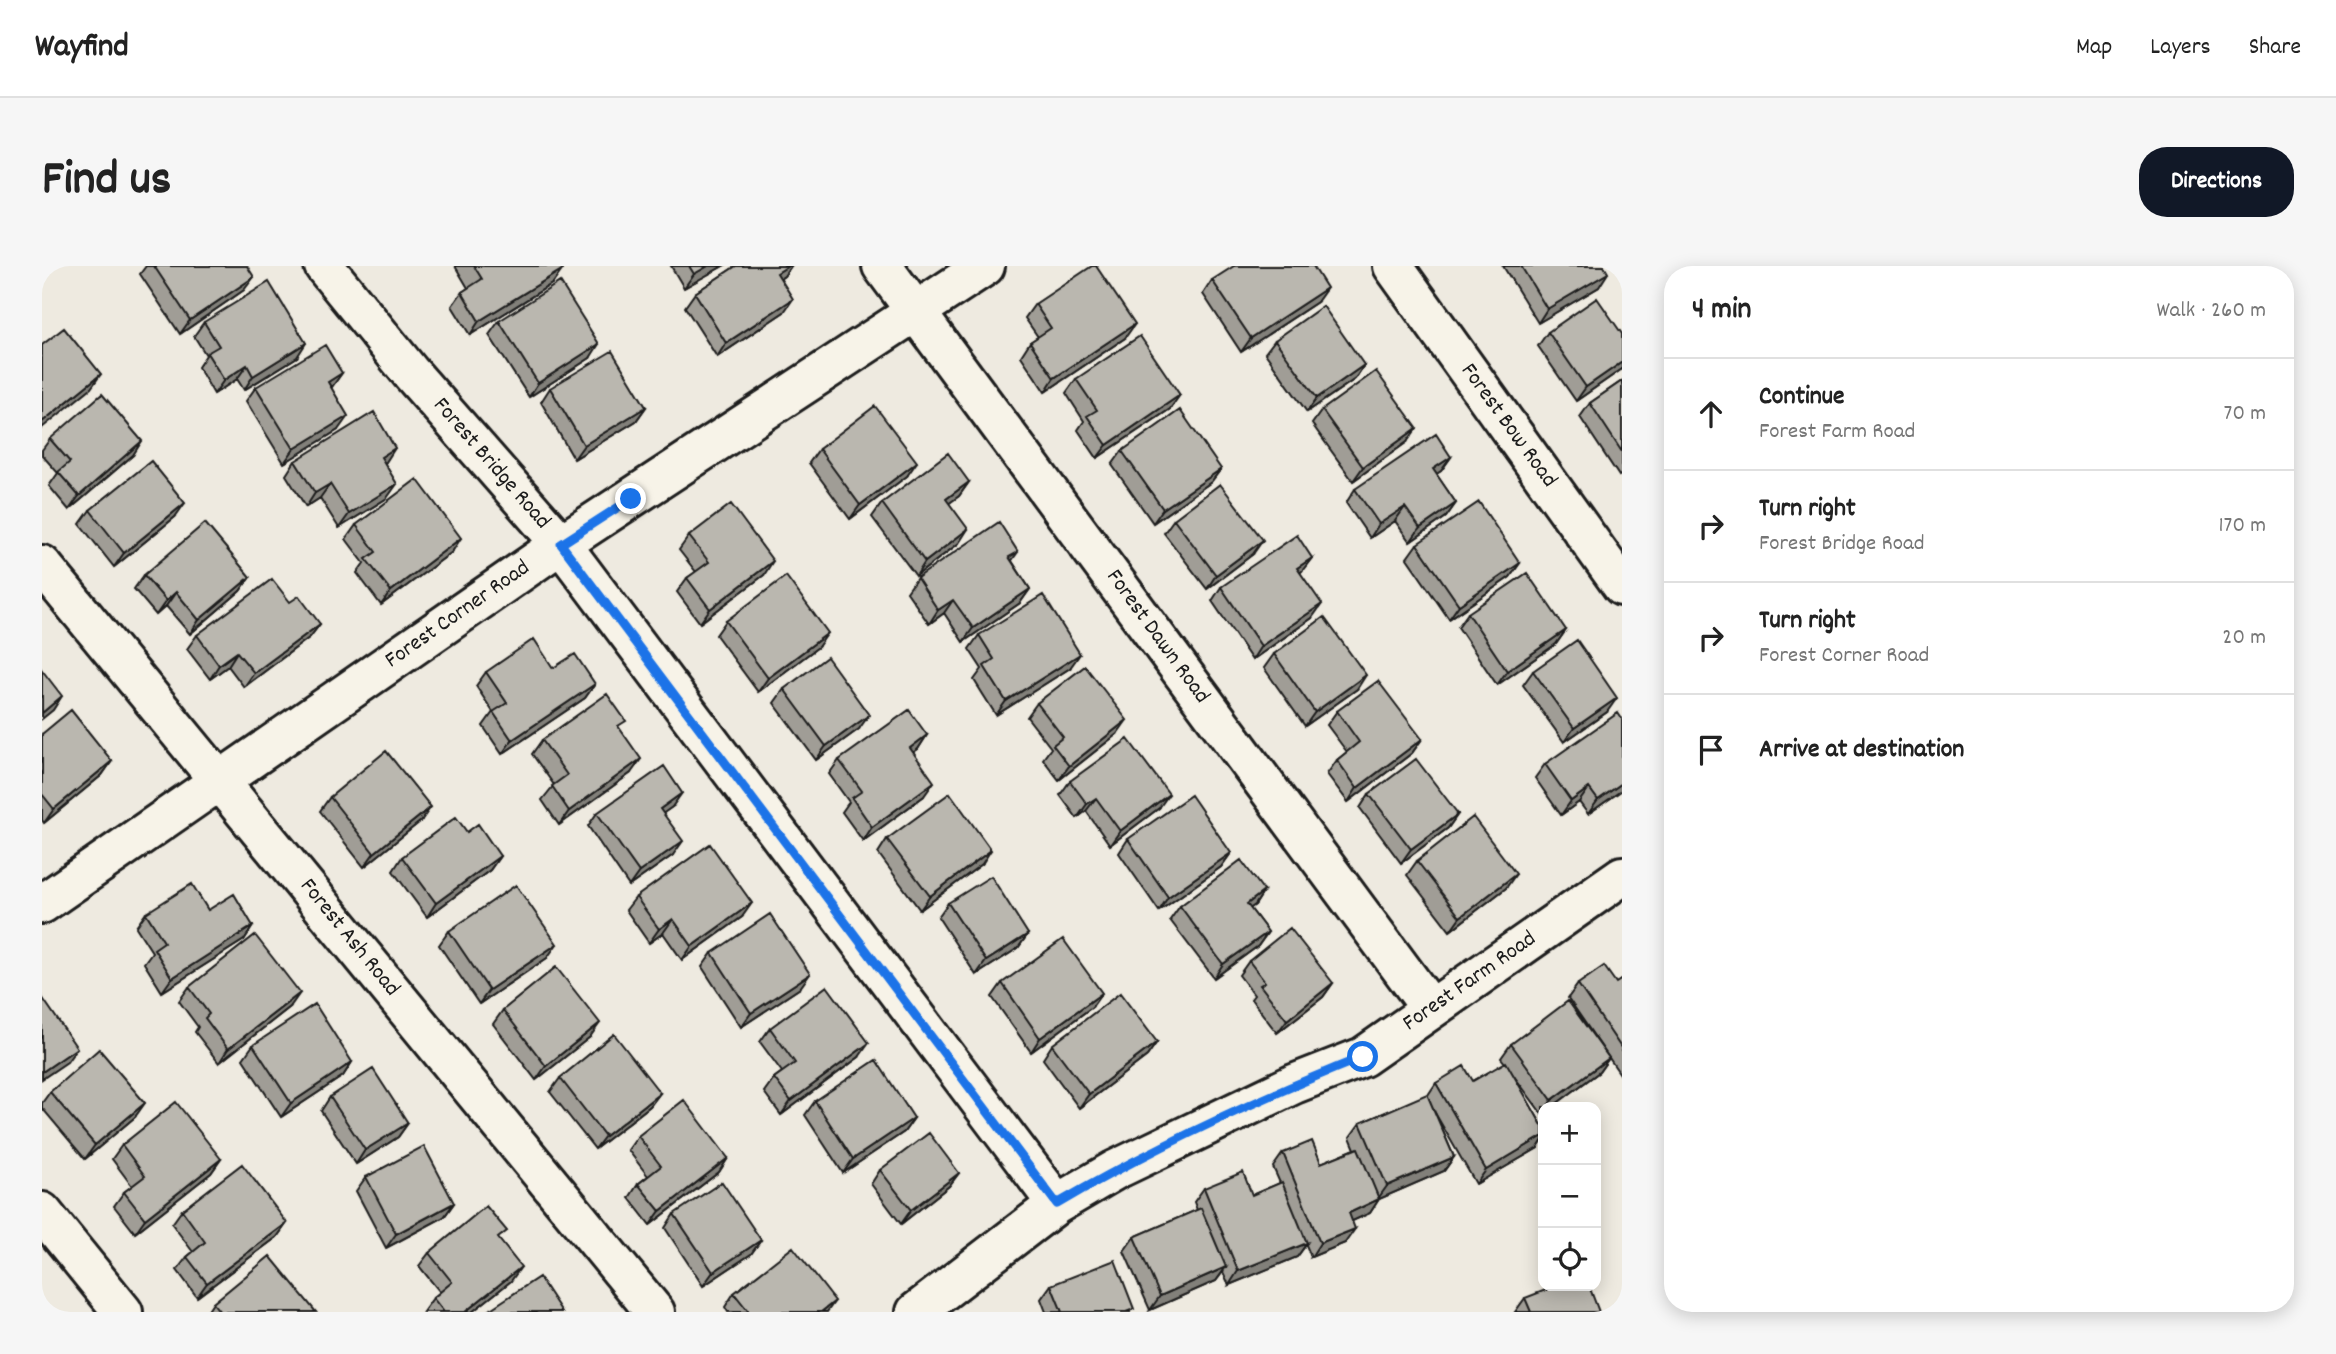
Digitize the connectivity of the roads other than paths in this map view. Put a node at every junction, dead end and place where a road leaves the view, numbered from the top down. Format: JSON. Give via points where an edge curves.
{"nodes":[{"id":1,"x":324,"y":266,"type":"edge"},
{"id":2,"x":881,"y":266,"type":"edge"},
{"id":3,"x":985,"y":266,"type":"edge"},
{"id":4,"x":1393,"y":266,"type":"edge"},
{"id":5,"x":917,"y":311,"type":"junction"},
{"id":6,"x":561,"y":544,"type":"junction"},
{"id":7,"x":42,"y":565,"type":"edge"},
{"id":8,"x":1622,"y":586,"type":"edge"},
{"id":9,"x":220,"y":779,"type":"junction"},
{"id":10,"x":1622,"y":876,"type":"edge"},
{"id":11,"x":42,"y":904,"type":"edge"},
{"id":12,"x":1431,"y":1009,"type":"junction"},
{"id":13,"x":1057,"y":1204,"type":"junction"},
{"id":14,"x":42,"y":1212,"type":"edge"},
{"id":15,"x":123,"y":1312,"type":"edge"},
{"id":16,"x":655,"y":1312,"type":"edge"},
{"id":17,"x":916,"y":1312,"type":"edge"}],
"edges":[{"from":1,"to":6,"type":"street","name":"Forest Bridge Road"},
{"from":2,"to":5,"type":"street","name":"Forest Dawn Road"},
{"from":3,"to":5,"type":"street","name":"Forest Corner Road"},
{"from":4,"to":8,"type":"street","name":"Forest Bow Road"},
{"from":5,"to":6,"type":"street","name":"Forest Corner Road"},
{"from":5,"to":12,"type":"street","name":"Forest Dawn Road"},
{"from":6,"to":9,"type":"street","name":"Forest Corner Road"},
{"from":6,"to":13,"type":"street","name":"Forest Bridge Road"},
{"from":7,"to":9,"type":"street","name":"Forest Ash Road"},
{"from":9,"to":11,"type":"street","name":"Forest Corner Road"},
{"from":9,"to":16,"type":"street","name":"Forest Ash Road"},
{"from":10,"to":12,"type":"street","name":"Forest Farm Road"},
{"from":12,"to":13,"type":"street","name":"Forest Farm Road","via":[[1363,1057],[1294,1084],[1115,1170]]},
{"from":13,"to":17,"type":"street","name":"Forest Farm Road"},
{"from":14,"to":15,"type":"street"}]}
